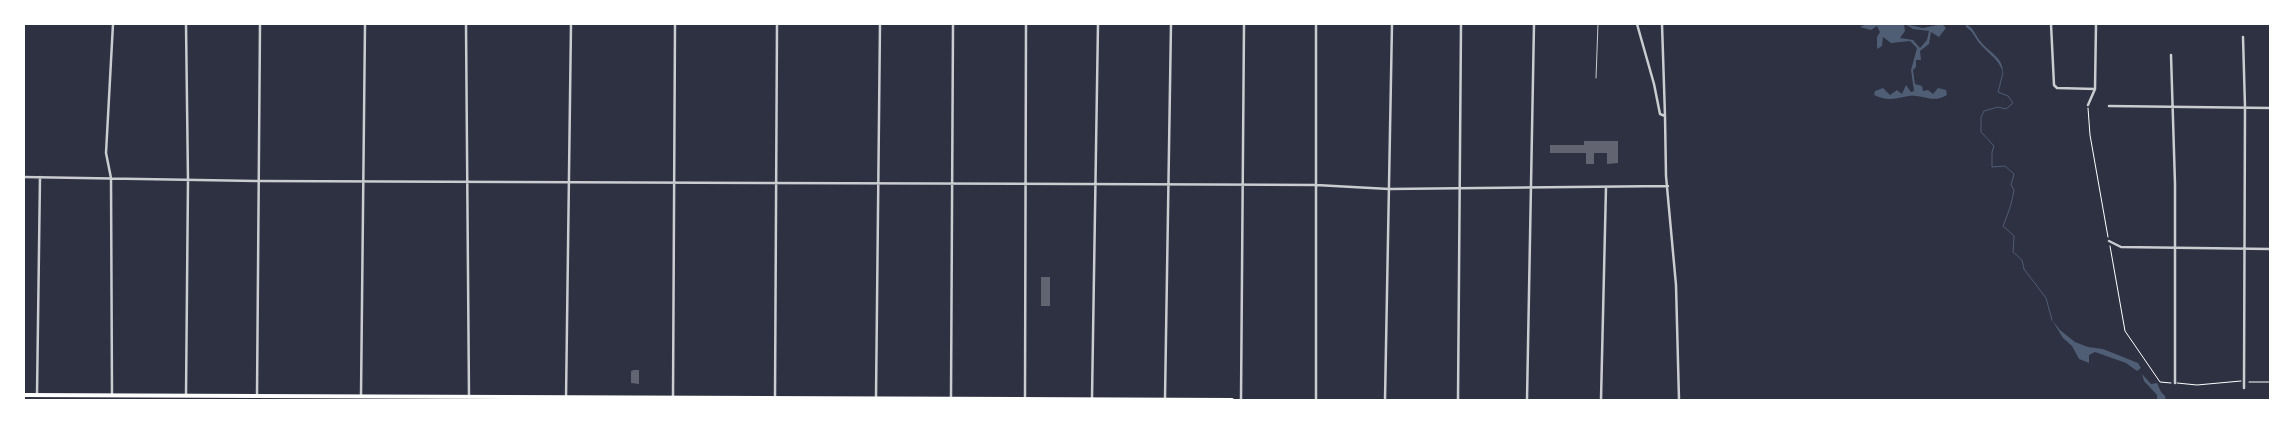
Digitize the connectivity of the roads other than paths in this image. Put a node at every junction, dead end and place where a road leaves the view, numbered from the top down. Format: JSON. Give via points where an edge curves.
{"nodes":[{"id":1,"x":113,"y":24,"type":"edge"},
{"id":2,"x":186,"y":24,"type":"edge"},
{"id":3,"x":260,"y":24,"type":"edge"},
{"id":4,"x":365,"y":24,"type":"edge"},
{"id":5,"x":466,"y":24,"type":"edge"},
{"id":6,"x":570,"y":24,"type":"edge"},
{"id":7,"x":675,"y":24,"type":"edge"},
{"id":8,"x":777,"y":24,"type":"edge"},
{"id":9,"x":880,"y":24,"type":"edge"},
{"id":10,"x":953,"y":24,"type":"edge"},
{"id":11,"x":1026,"y":24,"type":"edge"},
{"id":12,"x":1098,"y":24,"type":"edge"},
{"id":13,"x":1171,"y":24,"type":"edge"},
{"id":14,"x":1244,"y":24,"type":"edge"},
{"id":15,"x":1316,"y":24,"type":"edge"},
{"id":16,"x":1392,"y":24,"type":"edge"},
{"id":17,"x":1461,"y":24,"type":"edge"},
{"id":18,"x":1534,"y":24,"type":"edge"},
{"id":19,"x":1598,"y":24,"type":"edge"},
{"id":20,"x":1637,"y":24,"type":"edge"},
{"id":21,"x":1662,"y":24,"type":"edge"},
{"id":22,"x":2051,"y":24,"type":"edge"},
{"id":23,"x":2096,"y":24,"type":"edge"},
{"id":24,"x":2243,"y":37,"type":"dead end"},
{"id":25,"x":2171,"y":54,"type":"dead end"},
{"id":26,"x":1596,"y":78,"type":"dead end"},
{"id":27,"x":2095,"y":89,"type":"junction"},
{"id":28,"x":2088,"y":105,"type":"dead end"},
{"id":29,"x":2108,"y":106,"type":"dead end"},
{"id":30,"x":2245,"y":107,"type":"junction"},
{"id":31,"x":2171,"y":108,"type":"junction"},
{"id":32,"x":2270,"y":108,"type":"edge"},
{"id":33,"x":1665,"y":116,"type":"junction"},
{"id":34,"x":24,"y":177,"type":"edge"},
{"id":35,"x":40,"y":177,"type":"junction"},
{"id":36,"x":111,"y":178,"type":"junction"},
{"id":37,"x":188,"y":180,"type":"junction"},
{"id":38,"x":260,"y":181,"type":"junction"},
{"id":39,"x":363,"y":182,"type":"junction"},
{"id":40,"x":466,"y":182,"type":"junction"},
{"id":41,"x":571,"y":182,"type":"junction"},
{"id":42,"x":673,"y":182,"type":"junction"},
{"id":43,"x":879,"y":183,"type":"junction"},
{"id":44,"x":952,"y":183,"type":"junction"},
{"id":45,"x":778,"y":184,"type":"junction"},
{"id":46,"x":1170,"y":185,"type":"junction"},
{"id":47,"x":1316,"y":185,"type":"junction"},
{"id":48,"x":1026,"y":186,"type":"junction"},
{"id":49,"x":1097,"y":186,"type":"junction"},
{"id":50,"x":1243,"y":186,"type":"junction"},
{"id":51,"x":1668,"y":186,"type":"junction"},
{"id":52,"x":1531,"y":187,"type":"junction"},
{"id":53,"x":1606,"y":187,"type":"junction"},
{"id":54,"x":1389,"y":188,"type":"junction"},
{"id":55,"x":1460,"y":188,"type":"junction"},
{"id":56,"x":2109,"y":241,"type":"dead end"},
{"id":57,"x":2175,"y":248,"type":"junction"},
{"id":58,"x":2244,"y":249,"type":"junction"},
{"id":59,"x":2270,"y":249,"type":"edge"},
{"id":60,"x":2174,"y":383,"type":"road end"},
{"id":61,"x":2244,"y":388,"type":"dead end"},
{"id":62,"x":24,"y":395,"type":"edge"},
{"id":63,"x":37,"y":395,"type":"junction"},
{"id":64,"x":112,"y":395,"type":"junction"},
{"id":65,"x":186,"y":396,"type":"junction"},
{"id":66,"x":257,"y":396,"type":"junction"},
{"id":67,"x":361,"y":396,"type":"junction"},
{"id":68,"x":469,"y":397,"type":"junction"},
{"id":69,"x":673,"y":398,"type":"junction"},
{"id":70,"x":774,"y":398,"type":"junction"},
{"id":71,"x":876,"y":398,"type":"junction"},
{"id":72,"x":951,"y":398,"type":"junction"},
{"id":73,"x":566,"y":399,"type":"edge"},
{"id":74,"x":1026,"y":399,"type":"junction"},
{"id":75,"x":1092,"y":399,"type":"junction"},
{"id":76,"x":1165,"y":399,"type":"edge"},
{"id":77,"x":1232,"y":400,"type":"edge"},
{"id":78,"x":1241,"y":400,"type":"edge"},
{"id":79,"x":1316,"y":400,"type":"edge"},
{"id":80,"x":1385,"y":400,"type":"edge"},
{"id":81,"x":1458,"y":400,"type":"edge"},
{"id":82,"x":1526,"y":400,"type":"edge"},
{"id":83,"x":1601,"y":400,"type":"edge"},
{"id":84,"x":1678,"y":400,"type":"edge"}],
"edges":[{"from":1,"to":36,"type":"street","via":[[106,153]]},
{"from":2,"to":37,"type":"street"},
{"from":3,"to":38,"type":"street"},
{"from":4,"to":39,"type":"street"},
{"from":5,"to":40,"type":"street"},
{"from":6,"to":41,"type":"street"},
{"from":7,"to":42,"type":"street"},
{"from":8,"to":45,"type":"street"},
{"from":9,"to":43,"type":"street"},
{"from":10,"to":44,"type":"street"},
{"from":11,"to":48,"type":"street"},
{"from":12,"to":49,"type":"street"},
{"from":13,"to":46,"type":"street"},
{"from":14,"to":50,"type":"street"},
{"from":15,"to":47,"type":"street"},
{"from":16,"to":54,"type":"street"},
{"from":17,"to":55,"type":"street"},
{"from":18,"to":52,"type":"street"},
{"from":19,"to":26,"type":"lane"},
{"from":20,"to":33,"type":"street","via":[[1660,114]]},
{"from":21,"to":33,"type":"street"},
{"from":22,"to":27,"type":"street","via":[[2054,85],[2057,88]]},
{"from":23,"to":27,"type":"street"},
{"from":24,"to":30,"type":"street"},
{"from":25,"to":31,"type":"street"},
{"from":27,"to":28,"type":"street"},
{"from":29,"to":31,"type":"street"},
{"from":30,"to":31,"type":"street"},
{"from":30,"to":32,"type":"street"},
{"from":30,"to":58,"type":"street"},
{"from":31,"to":57,"type":"street"},
{"from":33,"to":51,"type":"street"},
{"from":34,"to":35,"type":"street"},
{"from":35,"to":36,"type":"street"},
{"from":35,"to":63,"type":"street"},
{"from":36,"to":37,"type":"street"},
{"from":36,"to":64,"type":"street"},
{"from":37,"to":38,"type":"street"},
{"from":37,"to":65,"type":"street"},
{"from":38,"to":39,"type":"street"},
{"from":38,"to":66,"type":"street"},
{"from":39,"to":40,"type":"street"},
{"from":39,"to":67,"type":"street"},
{"from":40,"to":41,"type":"street"},
{"from":40,"to":68,"type":"street"},
{"from":41,"to":42,"type":"street"},
{"from":41,"to":73,"type":"street"},
{"from":42,"to":45,"type":"street"},
{"from":42,"to":69,"type":"street"},
{"from":43,"to":44,"type":"street"},
{"from":43,"to":45,"type":"street"},
{"from":43,"to":71,"type":"street"},
{"from":44,"to":48,"type":"street"},
{"from":44,"to":72,"type":"street"},
{"from":45,"to":70,"type":"street"},
{"from":46,"to":49,"type":"street"},
{"from":46,"to":50,"type":"street"},
{"from":46,"to":76,"type":"street"},
{"from":47,"to":50,"type":"street"},
{"from":47,"to":54,"type":"street"},
{"from":47,"to":79,"type":"street"},
{"from":48,"to":49,"type":"street"},
{"from":48,"to":74,"type":"street"},
{"from":49,"to":75,"type":"street"},
{"from":50,"to":78,"type":"street"},
{"from":51,"to":53,"type":"street"},
{"from":51,"to":84,"type":"street","via":[[1676,285]]},
{"from":52,"to":53,"type":"street"},
{"from":52,"to":55,"type":"street"},
{"from":52,"to":82,"type":"street"},
{"from":53,"to":83,"type":"street"},
{"from":54,"to":55,"type":"street"},
{"from":54,"to":80,"type":"street"},
{"from":55,"to":81,"type":"street"},
{"from":56,"to":57,"type":"street","via":[[2121,247]]},
{"from":57,"to":58,"type":"street"},
{"from":57,"to":60,"type":"street"},
{"from":58,"to":59,"type":"street"},
{"from":58,"to":61,"type":"street"},
{"from":62,"to":63,"type":"main road"},
{"from":63,"to":64,"type":"main road"},
{"from":64,"to":65,"type":"main road"},
{"from":65,"to":66,"type":"main road"},
{"from":66,"to":67,"type":"main road"},
{"from":67,"to":68,"type":"main road"},
{"from":68,"to":73,"type":"main road"},
{"from":69,"to":70,"type":"main road"},
{"from":69,"to":73,"type":"main road"},
{"from":70,"to":71,"type":"main road"},
{"from":71,"to":72,"type":"main road"},
{"from":72,"to":74,"type":"main road"},
{"from":74,"to":75,"type":"main road"},
{"from":75,"to":76,"type":"main road"},
{"from":76,"to":77,"type":"main road"}]}
